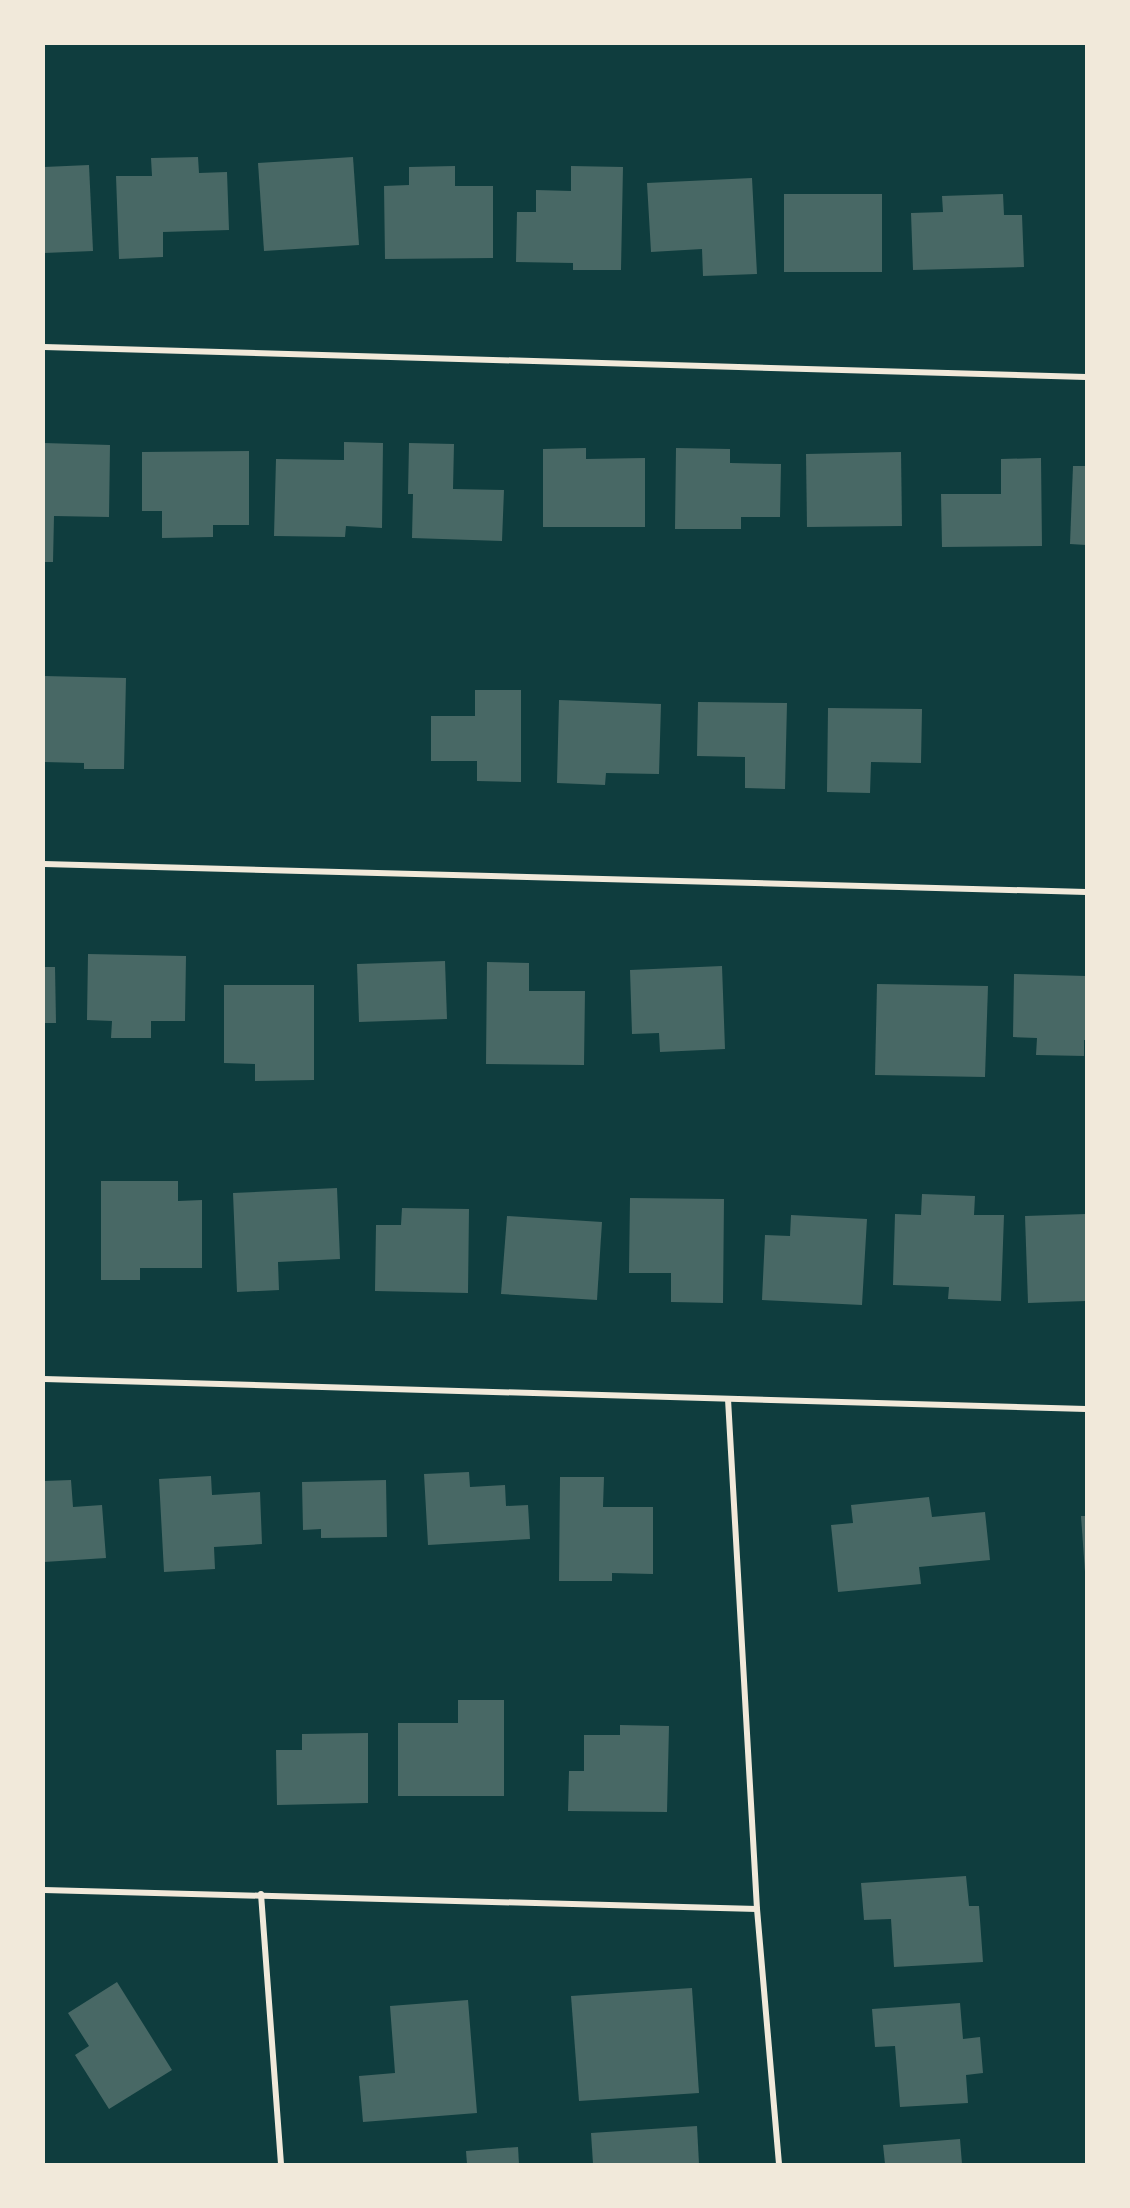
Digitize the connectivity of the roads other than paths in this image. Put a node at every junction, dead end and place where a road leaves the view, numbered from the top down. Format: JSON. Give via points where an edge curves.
{"nodes":[{"id":1,"x":44,"y":347,"type":"edge"},
{"id":2,"x":1086,"y":377,"type":"edge"},
{"id":3,"x":44,"y":864,"type":"edge"},
{"id":4,"x":1086,"y":892,"type":"edge"},
{"id":5,"x":44,"y":1379,"type":"edge"},
{"id":6,"x":728,"y":1399,"type":"junction"},
{"id":7,"x":1086,"y":1409,"type":"edge"},
{"id":8,"x":44,"y":1890,"type":"edge"},
{"id":9,"x":261,"y":1894,"type":"junction"},
{"id":10,"x":757,"y":1909,"type":"junction"},
{"id":11,"x":281,"y":2164,"type":"edge"},
{"id":12,"x":779,"y":2164,"type":"edge"}],
"edges":[{"from":1,"to":2,"type":"street"},
{"from":3,"to":4,"type":"street"},
{"from":5,"to":6,"type":"street"},
{"from":6,"to":7,"type":"street"},
{"from":6,"to":10,"type":"street"},
{"from":8,"to":9,"type":"street"},
{"from":9,"to":10,"type":"street"},
{"from":9,"to":11,"type":"street"},
{"from":10,"to":12,"type":"street"}]}
